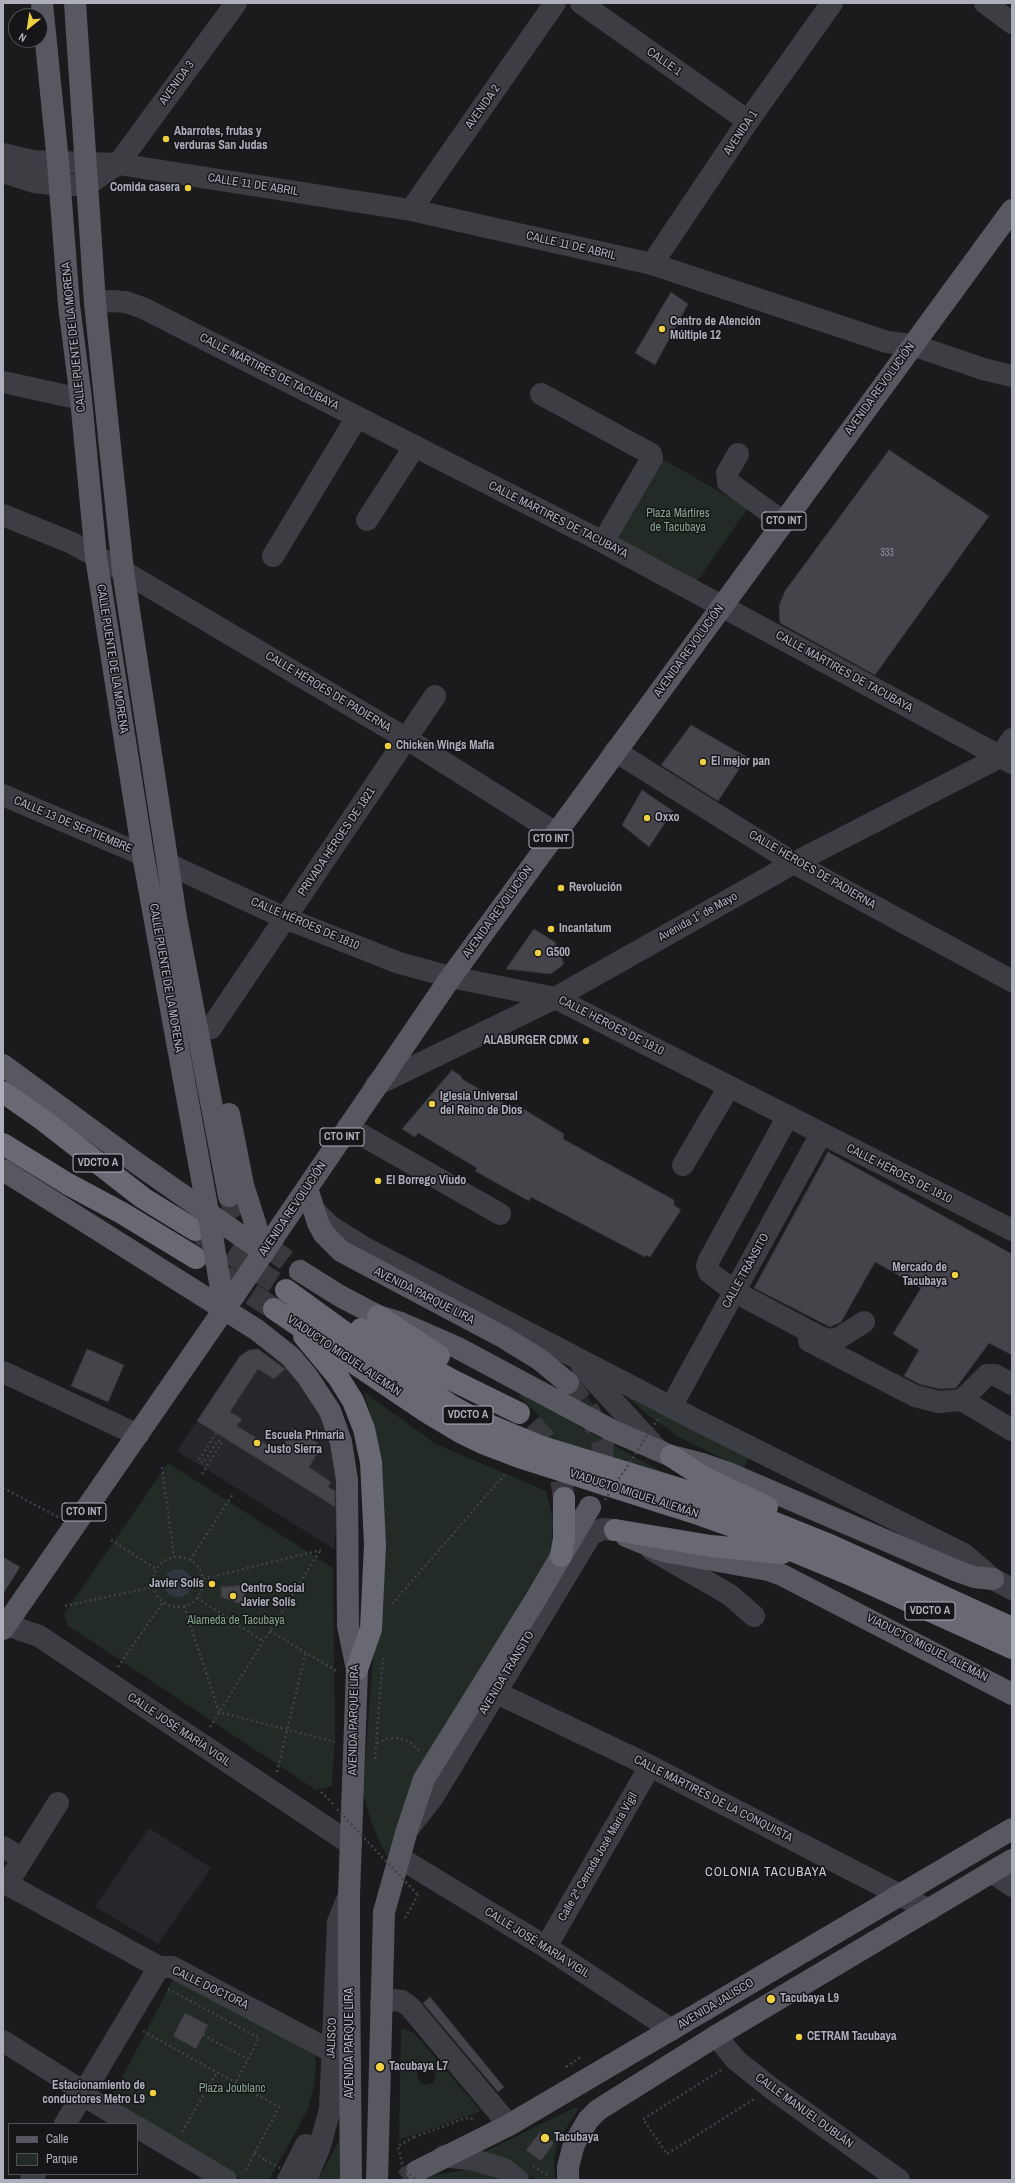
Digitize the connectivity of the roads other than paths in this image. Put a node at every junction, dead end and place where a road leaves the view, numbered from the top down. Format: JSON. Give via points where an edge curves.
{"nodes":[{"id":1,"x":42,"y":3,"type":"edge"},
{"id":2,"x":75,"y":3,"type":"edge"},
{"id":3,"x":236,"y":3,"type":"edge"},
{"id":4,"x":555,"y":3,"type":"edge"},
{"id":5,"x":581,"y":3,"type":"edge"},
{"id":6,"x":832,"y":3,"type":"edge"},
{"id":7,"x":985,"y":3,"type":"edge"},
{"id":8,"x":1012,"y":23,"type":"edge"},
{"id":9,"x":748,"y":121,"type":"junction"},
{"id":10,"x":3,"y":154,"type":"edge"},
{"id":11,"x":58,"y":162,"type":"junction"},
{"id":12,"x":86,"y":163,"type":"junction"},
{"id":13,"x":118,"y":164,"type":"junction"},
{"id":14,"x":3,"y":172,"type":"edge"},
{"id":15,"x":60,"y":185,"type":"junction"},
{"id":16,"x":87,"y":185,"type":"junction"},
{"id":17,"x":411,"y":210,"type":"junction"},
{"id":18,"x":1012,"y":210,"type":"edge"},
{"id":19,"x":652,"y":264,"type":"junction"},
{"id":20,"x":95,"y":303,"type":"junction"},
{"id":21,"x":913,"y":345,"type":"junction"},
{"id":22,"x":1012,"y":376,"type":"edge"},
{"id":23,"x":3,"y":382,"type":"edge"},
{"id":24,"x":541,"y":394,"type":"dead end"},
{"id":25,"x":81,"y":399,"type":"junction"},
{"id":26,"x":357,"y":417,"type":"junction"},
{"id":27,"x":415,"y":446,"type":"junction"},
{"id":28,"x":738,"y":454,"type":"dead end"},
{"id":29,"x":3,"y":515,"type":"edge"},
{"id":30,"x":367,"y":520,"type":"dead end"},
{"id":31,"x":783,"y":522,"type":"junction"},
{"id":32,"x":602,"y":542,"type":"junction"},
{"id":33,"x":273,"y":556,"type":"dead end"},
{"id":34,"x":96,"y":557,"type":"junction"},
{"id":35,"x":123,"y":571,"type":"junction"},
{"id":36,"x":722,"y":605,"type":"junction"},
{"id":37,"x":435,"y":696,"type":"dead end"},
{"id":38,"x":407,"y":739,"type":"junction"},
{"id":39,"x":1012,"y":739,"type":"edge"},
{"id":40,"x":615,"y":751,"type":"junction"},
{"id":41,"x":1006,"y":760,"type":"edge"},
{"id":42,"x":3,"y":795,"type":"edge"},
{"id":43,"x":556,"y":833,"type":"junction"},
{"id":44,"x":143,"y":855,"type":"junction"},
{"id":45,"x":794,"y":863,"type":"junction"},
{"id":46,"x":168,"y":864,"type":"junction"},
{"id":47,"x":176,"y":918,"type":"junction"},
{"id":48,"x":285,"y":918,"type":"junction"},
{"id":49,"x":450,"y":977,"type":"junction"},
{"id":50,"x":1012,"y":981,"type":"edge"},
{"id":51,"x":555,"y":998,"type":"junction"},
{"id":52,"x":211,"y":1028,"type":"junction"},
{"id":53,"x":3,"y":1065,"type":"edge"},
{"id":54,"x":376,"y":1085,"type":"junction"},
{"id":55,"x":729,"y":1087,"type":"junction"},
{"id":56,"x":3,"y":1092,"type":"edge"},
{"id":57,"x":788,"y":1116,"type":"junction"},
{"id":58,"x":348,"y":1127,"type":"junction"},
{"id":59,"x":821,"y":1134,"type":"junction"},
{"id":60,"x":3,"y":1144,"type":"edge"},
{"id":61,"x":683,"y":1165,"type":"dead end"},
{"id":62,"x":3,"y":1170,"type":"edge"},
{"id":63,"x":307,"y":1188,"type":"junction"},
{"id":64,"x":229,"y":1196,"type":"tunnel mouth"},
{"id":65,"x":205,"y":1207,"type":"junction"},
{"id":66,"x":314,"y":1210,"type":"junction"},
{"id":67,"x":500,"y":1214,"type":"dead end"},
{"id":68,"x":195,"y":1230,"type":"tunnel mouth"},
{"id":69,"x":1012,"y":1230,"type":"edge"},
{"id":70,"x":269,"y":1245,"type":"junction"},
{"id":71,"x":196,"y":1258,"type":"tunnel mouth"},
{"id":72,"x":300,"y":1271,"type":"tunnel mouth"},
{"id":73,"x":733,"y":1295,"type":"junction"},
{"id":74,"x":226,"y":1298,"type":"junction"},
{"id":75,"x":274,"y":1309,"type":"tunnel mouth"},
{"id":76,"x":378,"y":1316,"type":"junction"},
{"id":77,"x":293,"y":1320,"type":"junction"},
{"id":78,"x":864,"y":1322,"type":"dead end"},
{"id":79,"x":572,"y":1356,"type":"junction"},
{"id":80,"x":3,"y":1372,"type":"edge"},
{"id":81,"x":568,"y":1383,"type":"tunnel mouth"},
{"id":82,"x":1012,"y":1384,"type":"edge"},
{"id":83,"x":962,"y":1400,"type":"junction"},
{"id":84,"x":664,"y":1413,"type":"junction"},
{"id":85,"x":1012,"y":1430,"type":"edge"},
{"id":86,"x":138,"y":1435,"type":"junction"},
{"id":87,"x":665,"y":1453,"type":"junction"},
{"id":88,"x":564,"y":1498,"type":"tunnel mouth"},
{"id":89,"x":598,"y":1503,"type":"tunnel mouth"},
{"id":90,"x":614,"y":1530,"type":"junction"},
{"id":91,"x":637,"y":1541,"type":"junction"},
{"id":92,"x":832,"y":1546,"type":"junction"},
{"id":93,"x":800,"y":1554,"type":"junction"},
{"id":94,"x":560,"y":1556,"type":"junction"},
{"id":95,"x":853,"y":1566,"type":"junction"},
{"id":96,"x":993,"y":1579,"type":"junction"},
{"id":97,"x":1012,"y":1588,"type":"edge"},
{"id":98,"x":754,"y":1616,"type":"dead end"},
{"id":99,"x":4,"y":1626,"type":"edge"},
{"id":100,"x":1012,"y":1628,"type":"edge"},
{"id":101,"x":1012,"y":1648,"type":"edge"},
{"id":102,"x":346,"y":1670,"type":"junction"},
{"id":103,"x":495,"y":1692,"type":"junction"},
{"id":104,"x":1012,"y":1694,"type":"edge"},
{"id":105,"x":650,"y":1766,"type":"junction"},
{"id":106,"x":58,"y":1803,"type":"dead end"},
{"id":107,"x":1012,"y":1829,"type":"edge"},
{"id":108,"x":407,"y":1830,"type":"junction"},
{"id":109,"x":351,"y":1844,"type":"junction"},
{"id":110,"x":3,"y":1847,"type":"edge"},
{"id":111,"x":22,"y":1858,"type":"junction"},
{"id":112,"x":400,"y":1858,"type":"junction"},
{"id":113,"x":1012,"y":1860,"type":"edge"},
{"id":114,"x":992,"y":1872,"type":"junction"},
{"id":115,"x":5,"y":1883,"type":"edge"},
{"id":116,"x":1012,"y":1886,"type":"edge"},
{"id":117,"x":349,"y":1895,"type":"junction"},
{"id":118,"x":900,"y":1895,"type":"junction"},
{"id":119,"x":929,"y":1910,"type":"junction"},
{"id":120,"x":546,"y":1947,"type":"junction"},
{"id":121,"x":159,"y":1967,"type":"junction"},
{"id":122,"x":382,"y":2004,"type":"junction"},
{"id":123,"x":672,"y":2030,"type":"junction"},
{"id":124,"x":716,"y":2036,"type":"junction"},
{"id":125,"x":3,"y":2041,"type":"edge"},
{"id":126,"x":332,"y":2051,"type":"junction"},
{"id":127,"x":84,"y":2092,"type":"junction"},
{"id":128,"x":330,"y":2109,"type":"junction"},
{"id":129,"x":66,"y":2123,"type":"edge"},
{"id":130,"x":129,"y":2123,"type":"edge"},
{"id":131,"x":509,"y":2125,"type":"junction"},
{"id":132,"x":138,"y":2128,"type":"edge"},
{"id":133,"x":378,"y":2145,"type":"junction"},
{"id":134,"x":444,"y":2156,"type":"junction"},
{"id":135,"x":416,"y":2176,"type":"tunnel mouth"},
{"id":136,"x":226,"y":2180,"type":"edge"},
{"id":137,"x":288,"y":2180,"type":"edge"},
{"id":138,"x":306,"y":2180,"type":"edge"},
{"id":139,"x":350,"y":2180,"type":"edge"},
{"id":140,"x":377,"y":2180,"type":"edge"},
{"id":141,"x":394,"y":2180,"type":"edge"},
{"id":142,"x":518,"y":2180,"type":"edge"},
{"id":143,"x":568,"y":2180,"type":"edge"},
{"id":144,"x":899,"y":2180,"type":"edge"}],
"edges":[{"from":1,"to":11,"type":"main road","name":"CALLE PUENTE DE LA MORENA"},
{"from":2,"to":12,"type":"main road","name":"CALLE PUENTE DE LA MORENA"},
{"from":3,"to":13,"type":"street","name":"AVENIDA 3"},
{"from":4,"to":17,"type":"street","name":"AVENIDA 2"},
{"from":5,"to":9,"type":"street","name":"CALLE 1"},
{"from":6,"to":9,"type":"street","name":"AVENIDA 1"},
{"from":7,"to":8,"type":"street"},
{"from":9,"to":19,"type":"street","name":"AVENIDA 1"},
{"from":10,"to":11,"type":"street","name":"CALLE 11 DE ABRIL","via":[[33,161]]},
{"from":11,"to":12,"type":"street","name":"CALLE 11 DE ABRIL"},
{"from":11,"to":15,"type":"main road","name":"CALLE PUENTE DE LA MORENA"},
{"from":12,"to":13,"type":"street","name":"CALLE 11 DE ABRIL"},
{"from":12,"to":16,"type":"main road","name":"CALLE PUENTE DE LA MORENA"},
{"from":13,"to":16,"type":"street"},
{"from":13,"to":17,"type":"street","name":"CALLE 11 DE ABRIL"},
{"from":14,"to":15,"type":"street","via":[[34,182]]},
{"from":15,"to":16,"type":"street"},
{"from":15,"to":25,"type":"main road","name":"CALLE PUENTE DE LA MORENA","via":[[69,305]]},
{"from":16,"to":20,"type":"main road","name":"CALLE PUENTE DE LA MORENA"},
{"from":17,"to":19,"type":"street","name":"CALLE 11 DE ABRIL"},
{"from":18,"to":21,"type":"main road","name":"AVENIDA REVOLUCIÓN","number":"CTO INT"},
{"from":19,"to":21,"type":"street","name":"CALLE 11 DE ABRIL","via":[[886,343]]},
{"from":20,"to":26,"type":"street","name":"CALLE MÁRTIRES DE TACUBAYA","via":[[126,302],[143,308]]},
{"from":20,"to":35,"type":"main road","name":"CALLE PUENTE DE LA MORENA"},
{"from":21,"to":22,"type":"street","name":"CALLE 11 DE ABRIL"},
{"from":21,"to":31,"type":"main road","name":"AVENIDA REVOLUCIÓN","number":"CTO INT"},
{"from":23,"to":25,"type":"street"},
{"from":24,"to":32,"type":"street","via":[[651,454],[652,458]]},
{"from":25,"to":34,"type":"main road","name":"CALLE PUENTE DE LA MORENA"},
{"from":26,"to":27,"type":"street","name":"CALLE MÁRTIRES DE TACUBAYA"},
{"from":26,"to":33,"type":"street"},
{"from":27,"to":30,"type":"street"},
{"from":27,"to":32,"type":"street","name":"CALLE MÁRTIRES DE TACUBAYA"},
{"from":28,"to":31,"type":"street","via":[[727,473],[728,482]]},
{"from":29,"to":34,"type":"street","name":"CALLE HÉROES DE PADIERNA","via":[[72,543]]},
{"from":31,"to":36,"type":"main road","name":"AVENIDA REVOLUCIÓN","number":"CTO INT"},
{"from":32,"to":36,"type":"street","name":"CALLE MÁRTIRES DE TACUBAYA"},
{"from":34,"to":35,"type":"street","name":"CALLE HÉROES DE PADIERNA"},
{"from":34,"to":44,"type":"main road","name":"CALLE PUENTE DE LA MORENA"},
{"from":35,"to":38,"type":"street","name":"CALLE HÉROES DE PADIERNA"},
{"from":35,"to":46,"type":"main road","name":"CALLE PUENTE DE LA MORENA"},
{"from":36,"to":40,"type":"main road","name":"AVENIDA REVOLUCIÓN","number":"CTO INT"},
{"from":36,"to":41,"type":"street","name":"CALLE MÁRTIRES DE TACUBAYA"},
{"from":37,"to":38,"type":"street","name":"PRIVADA HÉROES DE 1821"},
{"from":38,"to":43,"type":"street","name":"CALLE HÉROES DE PADIERNA"},
{"from":38,"to":48,"type":"street","name":"PRIVADA HÉROES DE 1821"},
{"from":39,"to":41,"type":"street","name":"Avenida 1º de Mayo"},
{"from":40,"to":43,"type":"main road","name":"AVENIDA REVOLUCIÓN","number":"CTO INT"},
{"from":40,"to":45,"type":"street","name":"CALLE HÉROES DE PADIERNA"},
{"from":41,"to":45,"type":"street","name":"Avenida 1º de Mayo"},
{"from":42,"to":44,"type":"street","name":"CALLE 13 DE SEPTIEMBRE"},
{"from":43,"to":49,"type":"main road","name":"AVENIDA REVOLUCIÓN","number":"CTO INT"},
{"from":44,"to":65,"type":"main road","name":"CALLE PUENTE DE LA MORENA"},
{"from":45,"to":50,"type":"street","name":"CALLE HÉROES DE PADIERNA"},
{"from":45,"to":51,"type":"street","name":"Avenida 1º de Mayo"},
{"from":46,"to":47,"type":"main road","name":"CALLE PUENTE DE LA MORENA"},
{"from":46,"to":48,"type":"street","name":"CALLE HÉROES DE 1810"},
{"from":47,"to":52,"type":"main road","name":"CALLE PUENTE DE LA MORENA","via":[[189,936],[197,957]]},
{"from":47,"to":64,"type":"main road","name":"CALLE PUENTE DE LA MORENA"},
{"from":48,"to":49,"type":"street","name":"CALLE HÉROES DE 1810","via":[[399,962]]},
{"from":48,"to":52,"type":"street","name":"PRIVADA HÉROES DE 1821"},
{"from":49,"to":51,"type":"street","name":"CALLE HÉROES DE 1810"},
{"from":49,"to":54,"type":"main road","name":"AVENIDA REVOLUCIÓN","number":"CTO INT"},
{"from":51,"to":54,"type":"street","name":"Avenida 1º de Mayo"},
{"from":51,"to":55,"type":"street","name":"CALLE HÉROES DE 1810"},
{"from":52,"to":70,"type":"main road","name":"CALLE PUENTE DE LA MORENA","bridge":true,"via":[[243,1185],[254,1223]]},
{"from":53,"to":65,"type":"main road"},
{"from":54,"to":58,"type":"main road","name":"AVENIDA REVOLUCIÓN","number":"CTO INT"},
{"from":55,"to":57,"type":"street","name":"CALLE HÉROES DE 1810"},
{"from":55,"to":61,"type":"street"},
{"from":56,"to":68,"type":"highway","number":"VDCTO A","via":[[143,1198]]},
{"from":57,"to":59,"type":"street","name":"CALLE HÉROES DE 1810"},
{"from":57,"to":73,"type":"street","via":[[707,1266],[708,1272]]},
{"from":58,"to":63,"type":"main road","name":"AVENIDA REVOLUCIÓN","number":"CTO INT"},
{"from":58,"to":67,"type":"street"},
{"from":59,"to":69,"type":"street","name":"CALLE HÉROES DE 1810"},
{"from":59,"to":73,"type":"street","name":"CALLE TRÁNSITO"},
{"from":60,"to":71,"type":"highway","number":"VDCTO A"},
{"from":62,"to":74,"type":"main road"},
{"from":63,"to":66,"type":"main road","name":"AVENIDA PARQUE LIRA"},
{"from":63,"to":70,"type":"main road","name":"AVENIDA REVOLUCIÓN","number":"CTO INT"},
{"from":65,"to":70,"type":"main road"},
{"from":65,"to":74,"type":"main road","name":"CALLE PUENTE DE LA MORENA","bridge":true},
{"from":66,"to":79,"type":"street","via":[[330,1226],[365,1248]]},
{"from":66,"to":81,"type":"main road","name":"AVENIDA PARQUE LIRA","via":[[324,1234],[341,1251],[503,1337],[539,1359]]},
{"from":70,"to":74,"type":"main road","name":"AVENIDA REVOLUCIÓN","number":"CTO INT","bridge":true},
{"from":72,"to":76,"type":"main road"},
{"from":73,"to":78,"type":"street","via":[[830,1340],[839,1338]]},
{"from":73,"to":83,"type":"street","via":[[915,1396],[938,1402]]},
{"from":73,"to":84,"type":"street","name":"CALLE TRÁNSITO"},
{"from":74,"to":86,"type":"main road","name":"AVENIDA REVOLUCIÓN","number":"CTO INT"},
{"from":74,"to":102,"type":"main road","name":"AVENIDA PARQUE LIRA","via":[[257,1330],[291,1358],[321,1395],[337,1428],[347,1480]]},
{"from":75,"to":77,"type":"highway","name":"VIADUCTO MIGUEL ALEMÁN","number":"VDCTO A"},
{"from":76,"to":87,"type":"main road","via":[[456,1347],[611,1430]]},
{"from":76,"to":92,"type":"highway","name":"VIADUCTO MIGUEL ALEMÁN","number":"VDCTO A","via":[[472,1378],[525,1418],[347,1321],[293,1295],[392,1367],[479,1421],[539,1446],[706,1497]]},
{"from":77,"to":93,"type":"highway","name":"VIADUCTO MIGUEL ALEMÁN","number":"VDCTO A","via":[[462,1433],[519,1457],[692,1512]]},
{"from":77,"to":102,"type":"highway","via":[[346,1389],[359,1414],[368,1445],[375,1514],[371,1629]]},
{"from":79,"to":84,"type":"street"},
{"from":79,"to":87,"type":"street"},
{"from":80,"to":86,"type":"street"},
{"from":82,"to":83,"type":"street","via":[[995,1375],[987,1375]]},
{"from":83,"to":85,"type":"street"},
{"from":84,"to":96,"type":"street","via":[[964,1554]]},
{"from":86,"to":99,"type":"main road","name":"AVENIDA REVOLUCIÓN","number":"CTO INT"},
{"from":87,"to":92,"type":"highway","via":[[705,1478],[764,1505]]},
{"from":87,"to":96,"type":"main road","via":[[731,1474],[957,1571],[974,1577]]},
{"from":88,"to":94,"type":"highway","via":[[564,1538]]},
{"from":89,"to":94,"type":"main road"},
{"from":90,"to":91,"type":"main road","name":"VIADUCTO MIGUEL ALEMÁN"},
{"from":90,"to":93,"type":"highway","via":[[718,1547]]},
{"from":90,"to":103,"type":"street","name":"AVENIDA TRÁNSITO","via":[[603,1529],[591,1534]]},
{"from":91,"to":98,"type":"street","via":[[730,1595]]},
{"from":91,"to":104,"type":"main road","name":"VIADUCTO MIGUEL ALEMÁN","via":[[663,1551],[782,1575]]},
{"from":92,"to":95,"type":"highway","name":"VIADUCTO MIGUEL ALEMÁN","number":"VDCTO A"},
{"from":93,"to":95,"type":"highway","name":"VIADUCTO MIGUEL ALEMÁN","number":"VDCTO A"},
{"from":94,"to":108,"type":"main road","via":[[424,1779]]},
{"from":95,"to":100,"type":"highway","name":"VIADUCTO MIGUEL ALEMÁN","number":"VDCTO A"},
{"from":95,"to":101,"type":"highway","name":"VIADUCTO MIGUEL ALEMÁN","number":"VDCTO A"},
{"from":96,"to":97,"type":"street"},
{"from":99,"to":109,"type":"street","name":"CALLE JOSÉ MARÍA VIGIL","via":[[39,1636]]},
{"from":102,"to":109,"type":"main road","name":"AVENIDA PARQUE LIRA","via":[[355,1747]]},
{"from":103,"to":105,"type":"street","name":"CALLE MÁRTIRES DE LA CONQUISTA"},
{"from":103,"to":108,"type":"street","name":"AVENIDA TRÁNSITO","via":[[433,1797]]},
{"from":105,"to":118,"type":"street","name":"CALLE MÁRTIRES DE LA CONQUISTA"},
{"from":105,"to":120,"type":"street","name":"Calle 2ª Cerrada José María Vigil"},
{"from":106,"to":111,"type":"street"},
{"from":107,"to":118,"type":"main road","name":"AVENIDA JALISCO"},
{"from":108,"to":112,"type":"main road"},
{"from":109,"to":117,"type":"main road","name":"AVENIDA PARQUE LIRA"},
{"from":110,"to":111,"type":"street"},
{"from":111,"to":115,"type":"street"},
{"from":112,"to":120,"type":"street","name":"CALLE JOSÉ MARÍA VIGIL"},
{"from":112,"to":122,"type":"main road","via":[[384,1912]]},
{"from":113,"to":114,"type":"main road"},
{"from":114,"to":116,"type":"street"},
{"from":114,"to":119,"type":"main road"},
{"from":115,"to":121,"type":"street","name":"CALLE DOCTORA"},
{"from":117,"to":126,"type":"street","name":"JALISCO","via":[[338,1922]]},
{"from":117,"to":139,"type":"main road","name":"AVENIDA PARQUE LIRA","bridge":true},
{"from":118,"to":119,"type":"street","name":"CALLE MÁRTIRES DE LA CONQUISTA"},
{"from":118,"to":123,"type":"main road","name":"AVENIDA JALISCO"},
{"from":119,"to":124,"type":"main road"},
{"from":120,"to":123,"type":"street","name":"CALLE JOSÉ MARÍA VIGIL"},
{"from":121,"to":126,"type":"street","name":"CALLE DOCTORA","via":[[172,1967]]},
{"from":121,"to":127,"type":"street"},
{"from":122,"to":131,"type":"street","via":[[392,2000],[402,2001],[410,2007]]},
{"from":122,"to":133,"type":"main road"},
{"from":123,"to":131,"type":"main road","name":"AVENIDA JALISCO"},
{"from":124,"to":143,"type":"main road","via":[[598,2110],[588,2120],[574,2144],[568,2167]]},
{"from":124,"to":144,"type":"street","name":"CALLE MANUEL DUBLÁN","via":[[736,2060],[771,2088]]},
{"from":125,"to":127,"type":"street"},
{"from":126,"to":128,"type":"street","name":"JALISCO"},
{"from":127,"to":129,"type":"street"},
{"from":127,"to":130,"type":"street","via":[[91,2100]]},
{"from":128,"to":137,"type":"street","via":[[304,2148]]},
{"from":128,"to":138,"type":"street","name":"JALISCO","via":[[320,2146]]},
{"from":131,"to":134,"type":"main road","name":"AVENIDA JALISCO"},
{"from":132,"to":136,"type":"street"},
{"from":133,"to":140,"type":"main road"},
{"from":133,"to":141,"type":"main road"},
{"from":134,"to":135,"type":"main road","name":"AVENIDA JALISCO"},
{"from":134,"to":142,"type":"street","via":[[475,2160],[504,2169]]}]}
